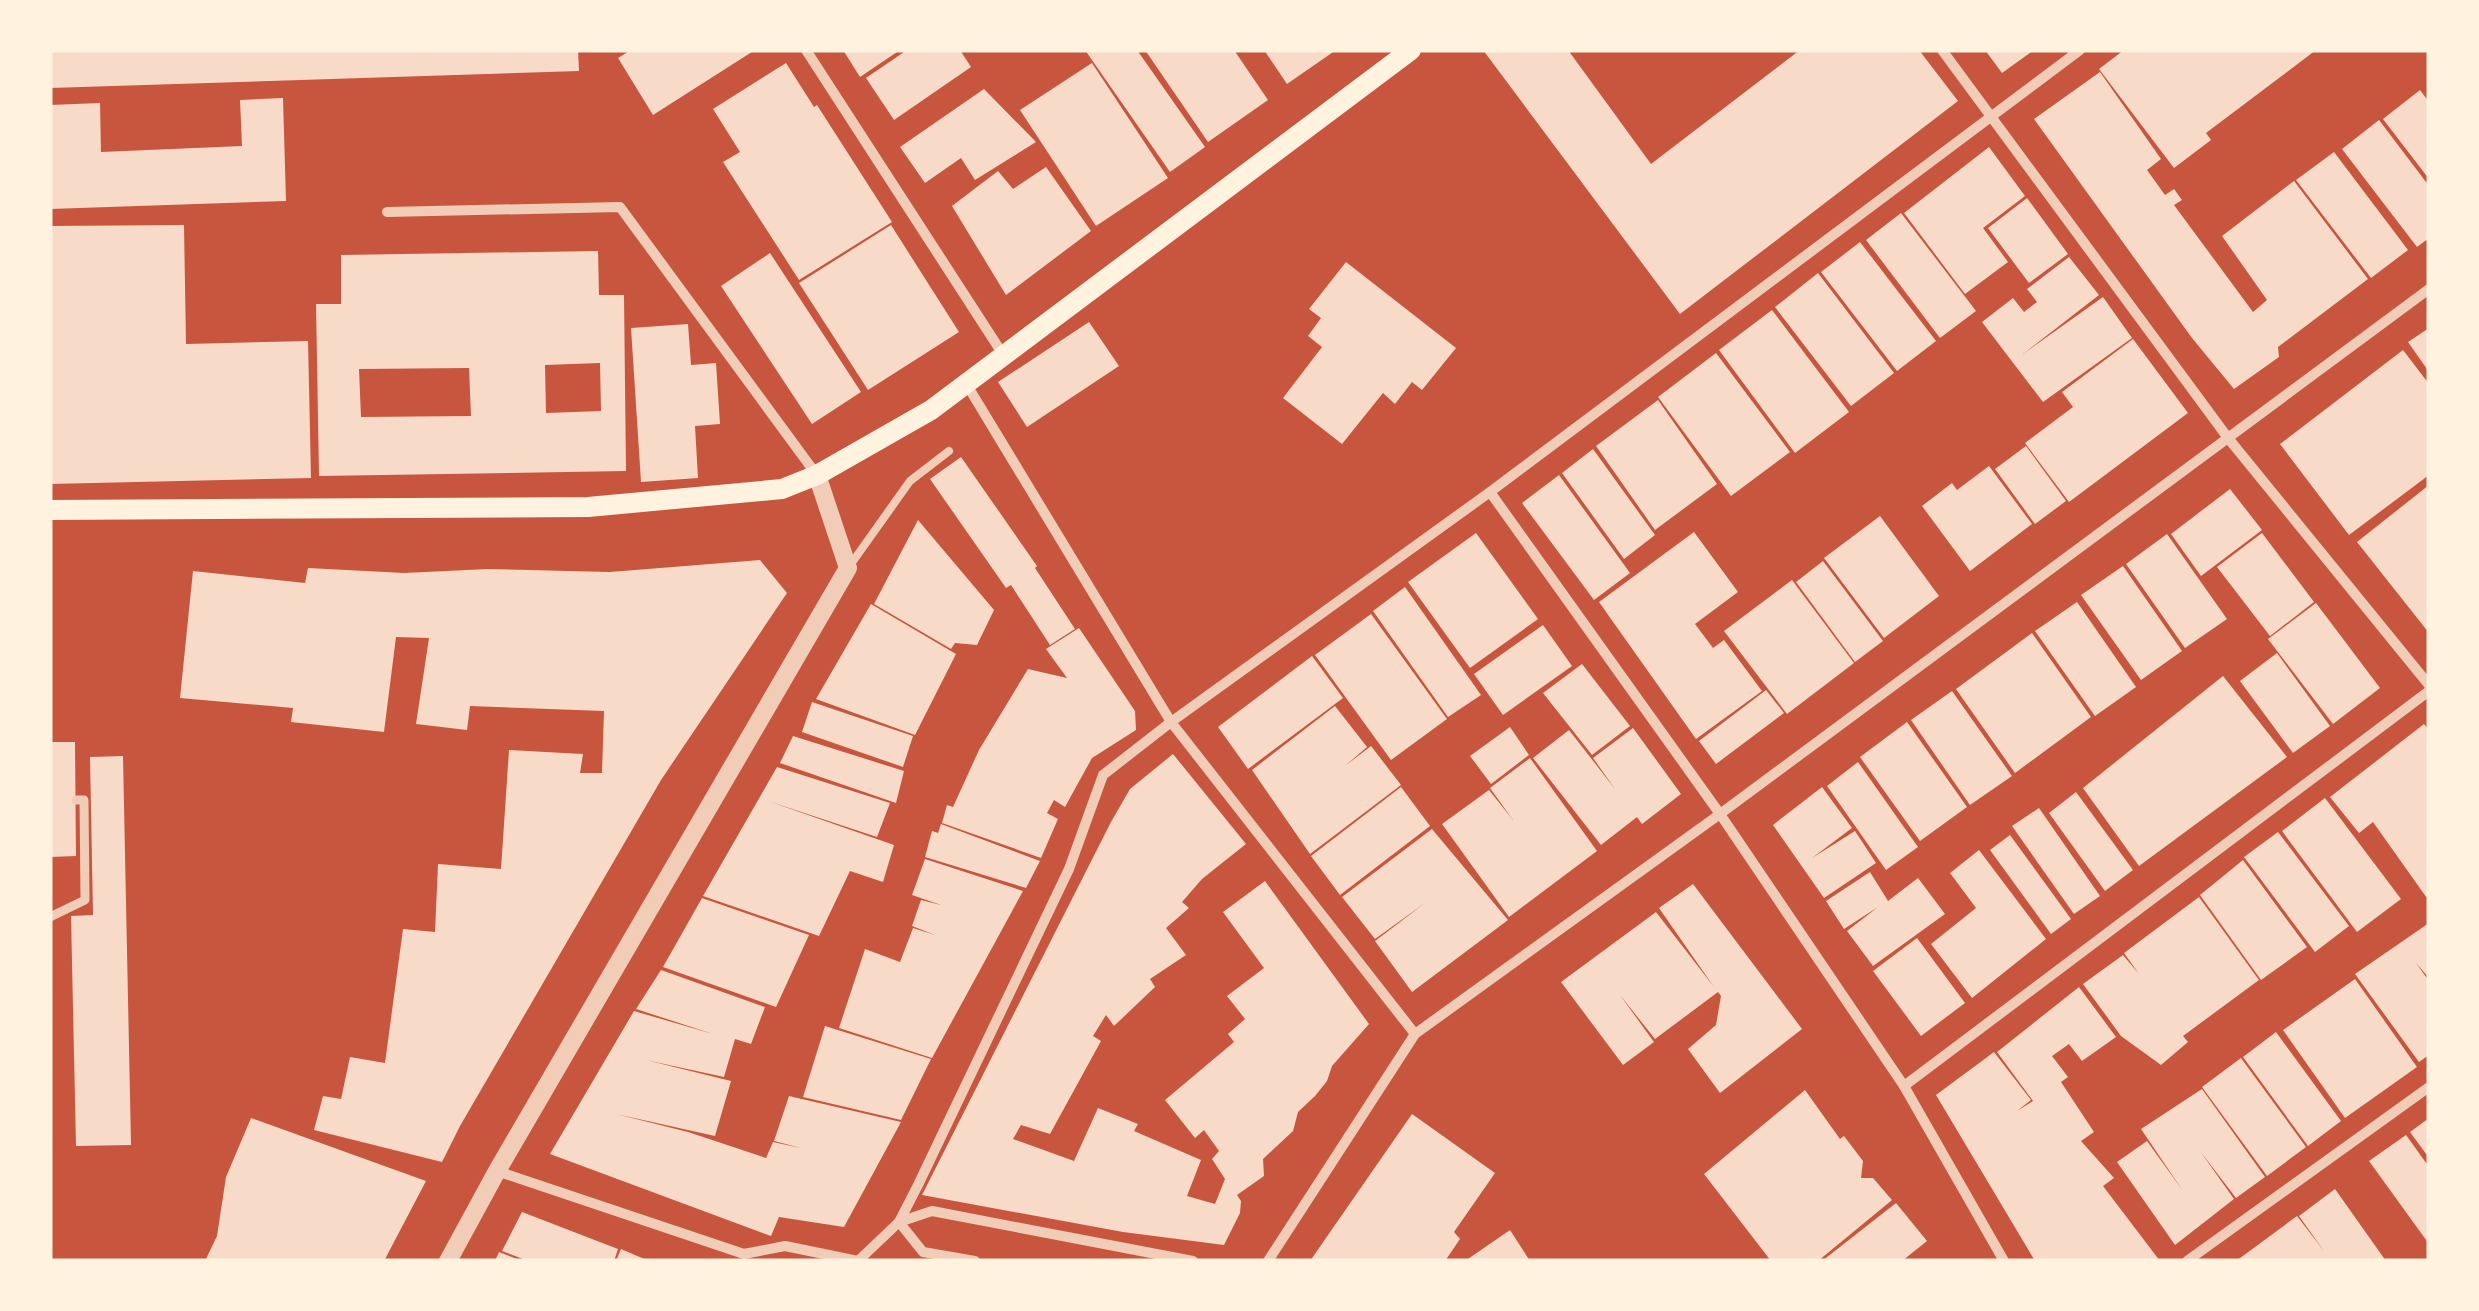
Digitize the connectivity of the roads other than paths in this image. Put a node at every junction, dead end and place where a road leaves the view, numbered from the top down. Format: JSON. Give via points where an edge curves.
{"nodes":[{"id":1,"x":806,"y":50,"type":"edge"},
{"id":2,"x":1411,"y":50,"type":"edge"},
{"id":3,"x":1942,"y":50,"type":"edge"},
{"id":4,"x":2080,"y":50,"type":"edge"},
{"id":5,"x":1989,"y":116,"type":"junction"},
{"id":6,"x":387,"y":212,"type":"dead end"},
{"id":7,"x":2429,"y":289,"type":"edge"},
{"id":8,"x":1004,"y":357,"type":"junction"},
{"id":9,"x":967,"y":385,"type":"junction"},
{"id":10,"x":2228,"y":438,"type":"junction"},
{"id":11,"x":949,"y":452,"type":"dead end"},
{"id":12,"x":817,"y":475,"type":"junction"},
{"id":13,"x":1490,"y":492,"type":"junction"},
{"id":14,"x":50,"y":510,"type":"edge"},
{"id":15,"x":848,"y":568,"type":"junction"},
{"id":16,"x":2429,"y":688,"type":"edge"},
{"id":17,"x":1171,"y":722,"type":"junction"},
{"id":18,"x":76,"y":800,"type":"dead end"},
{"id":19,"x":1720,"y":814,"type":"junction"},
{"id":20,"x":50,"y":918,"type":"edge"},
{"id":21,"x":1415,"y":1034,"type":"junction"},
{"id":22,"x":1904,"y":1086,"type":"junction"},
{"id":23,"x":2429,"y":1087,"type":"edge"},
{"id":24,"x":497,"y":1171,"type":"junction"},
{"id":25,"x":899,"y":1222,"type":"junction"},
{"id":26,"x":448,"y":1261,"type":"edge"},
{"id":27,"x":858,"y":1261,"type":"edge"},
{"id":28,"x":974,"y":1261,"type":"edge"},
{"id":29,"x":1194,"y":1261,"type":"edge"},
{"id":30,"x":1268,"y":1261,"type":"edge"},
{"id":31,"x":2004,"y":1261,"type":"edge"},
{"id":32,"x":2186,"y":1261,"type":"edge"}],
"edges":[{"from":1,"to":8,"type":"street"},
{"from":2,"to":8,"type":"main road"},
{"from":3,"to":5,"type":"street"},
{"from":4,"to":5,"type":"street"},
{"from":5,"to":10,"type":"street"},
{"from":5,"to":13,"type":"street"},
{"from":6,"to":12,"type":"street","via":[[620,207]]},
{"from":7,"to":10,"type":"street"},
{"from":8,"to":9,"type":"main road"},
{"from":9,"to":12,"type":"main road"},
{"from":9,"to":17,"type":"street"},
{"from":10,"to":16,"type":"street"},
{"from":10,"to":19,"type":"street"},
{"from":11,"to":15,"type":"lane","via":[[910,481]]},
{"from":12,"to":14,"type":"main road","via":[[782,489],[588,507]]},
{"from":12,"to":15,"type":"street"},
{"from":13,"to":17,"type":"street"},
{"from":13,"to":19,"type":"street"},
{"from":15,"to":24,"type":"street"},
{"from":16,"to":22,"type":"street"},
{"from":17,"to":21,"type":"street"},
{"from":17,"to":25,"type":"street","via":[[1102,775],[1069,869]]},
{"from":18,"to":20,"type":"street","via":[[84,800],[87,811],[89,900]]},
{"from":19,"to":21,"type":"street"},
{"from":19,"to":22,"type":"street"},
{"from":21,"to":30,"type":"street"},
{"from":22,"to":31,"type":"street"},
{"from":23,"to":32,"type":"street"},
{"from":24,"to":26,"type":"street"},
{"from":24,"to":27,"type":"street","via":[[744,1254],[785,1246]]},
{"from":25,"to":27,"type":"street"},
{"from":25,"to":28,"type":"street","via":[[923,1252]]},
{"from":25,"to":29,"type":"street","via":[[932,1211]]}]}
